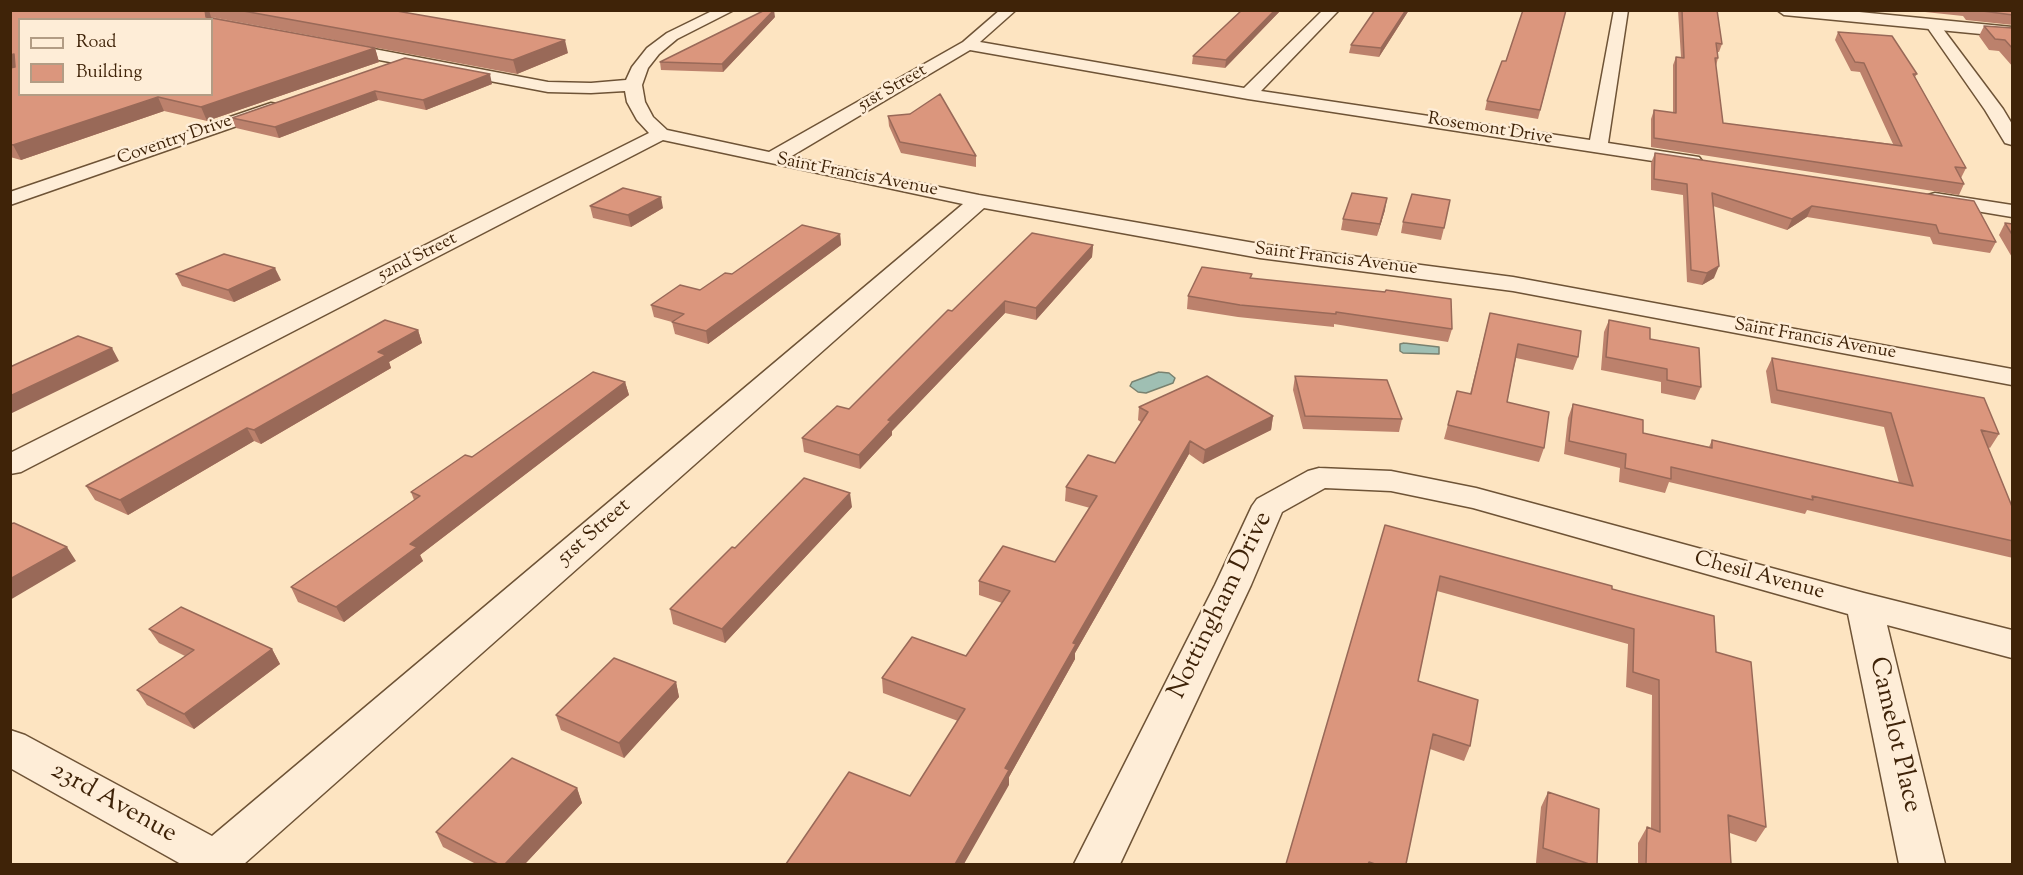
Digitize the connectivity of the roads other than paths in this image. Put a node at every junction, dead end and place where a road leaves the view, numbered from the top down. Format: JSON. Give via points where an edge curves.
{"nodes":[{"id":1,"x":727,"y":10,"type":"edge"},
{"id":2,"x":1009,"y":10,"type":"edge"},
{"id":3,"x":1332,"y":10,"type":"edge"},
{"id":4,"x":1621,"y":10,"type":"edge"},
{"id":5,"x":1784,"y":10,"type":"edge"},
{"id":6,"x":1810,"y":12,"type":"edge"},
{"id":7,"x":1932,"y":24,"type":"junction"},
{"id":8,"x":2013,"y":32,"type":"edge"},
{"id":9,"x":324,"y":44,"type":"edge"},
{"id":10,"x":968,"y":45,"type":"junction"},
{"id":11,"x":379,"y":63,"type":"junction"},
{"id":12,"x":351,"y":66,"type":"edge"},
{"id":13,"x":633,"y":85,"type":"junction"},
{"id":14,"x":1248,"y":94,"type":"junction"},
{"id":15,"x":1994,"y":110,"type":"junction"},
{"id":16,"x":2013,"y":111,"type":"edge"},
{"id":17,"x":661,"y":134,"type":"junction"},
{"id":18,"x":2013,"y":140,"type":"edge"},
{"id":19,"x":1598,"y":147,"type":"junction"},
{"id":20,"x":772,"y":159,"type":"junction"},
{"id":21,"x":1705,"y":163,"type":"edge"},
{"id":22,"x":10,"y":181,"type":"edge"},
{"id":23,"x":1918,"y":196,"type":"edge"},
{"id":24,"x":10,"y":199,"type":"edge"},
{"id":25,"x":979,"y":201,"type":"junction"},
{"id":26,"x":2013,"y":210,"type":"edge"},
{"id":27,"x":2013,"y":377,"type":"edge"},
{"id":28,"x":10,"y":465,"type":"edge"},
{"id":29,"x":1507,"y":507,"type":"joint"},
{"id":30,"x":1864,"y":606,"type":"junction"},
{"id":31,"x":2013,"y":644,"type":"edge"},
{"id":32,"x":10,"y":747,"type":"edge"},
{"id":33,"x":214,"y":863,"type":"edge"},
{"id":34,"x":1097,"y":864,"type":"edge"},
{"id":35,"x":1922,"y":864,"type":"edge"}],
"edges":[{"from":1,"to":13,"type":"street","via":[[662,44],[645,59]]},
{"from":2,"to":10,"type":"street","name":"51st Street"},
{"from":3,"to":14,"type":"street"},
{"from":4,"to":19,"type":"street"},
{"from":5,"to":6,"type":"street"},
{"from":6,"to":7,"type":"street"},
{"from":7,"to":8,"type":"street"},
{"from":7,"to":15,"type":"street"},
{"from":9,"to":11,"type":"street"},
{"from":10,"to":14,"type":"street","name":"Rosemont Drive"},
{"from":10,"to":20,"type":"street","name":"51st Street"},
{"from":11,"to":12,"type":"street"},
{"from":11,"to":13,"type":"street","via":[[407,60],[548,87]]},
{"from":13,"to":17,"type":"street","via":[[640,111]]},
{"from":14,"to":19,"type":"street","name":"Rosemont Drive"},
{"from":15,"to":16,"type":"street"},
{"from":15,"to":18,"type":"street"},
{"from":17,"to":20,"type":"street","name":"Saint Francis Avenue"},
{"from":17,"to":28,"type":"street","name":"52nd Street"},
{"from":19,"to":21,"type":"street","name":"Rosemont Drive"},
{"from":20,"to":25,"type":"street","name":"Saint Francis Avenue"},
{"from":22,"to":24,"type":"street","name":"Coventry Drive","via":[[284,96]]},
{"from":23,"to":26,"type":"street"},
{"from":25,"to":27,"type":"street","name":"Saint Francis Avenue","via":[[1260,251],[1514,284]]},
{"from":25,"to":33,"type":"street","name":"51st Street"},
{"from":29,"to":30,"type":"street","name":"Chesil Avenue"},
{"from":29,"to":34,"type":"street","name":"Nottingham Drive","via":[[1391,481],[1319,478],[1268,506]]},
{"from":30,"to":31,"type":"street","name":"Chesil Avenue"},
{"from":30,"to":35,"type":"street","name":"Camelot Place"},
{"from":32,"to":33,"type":"street","name":"23rd Avenue"}]}
